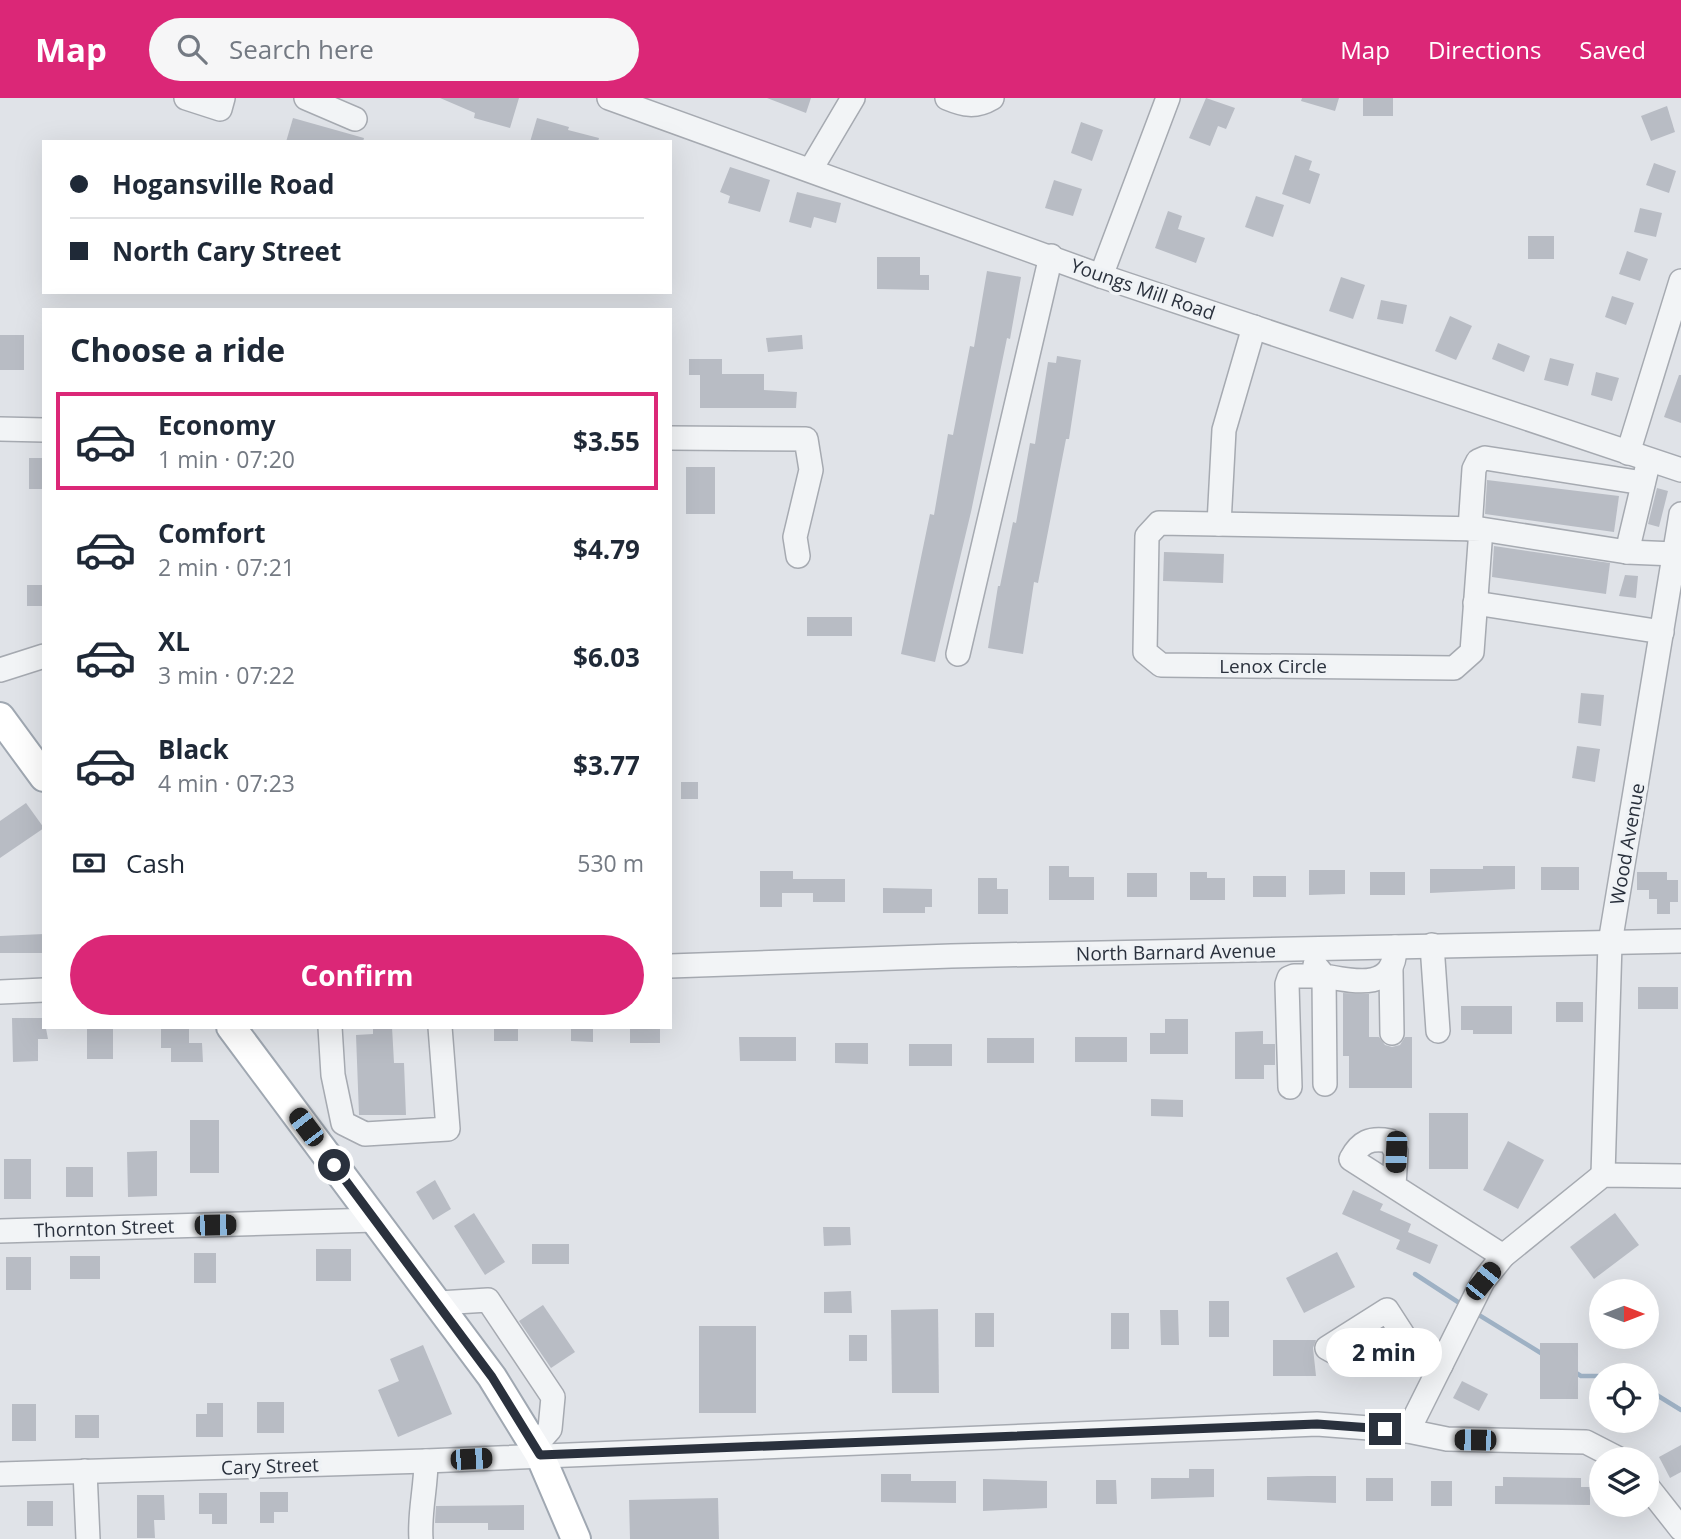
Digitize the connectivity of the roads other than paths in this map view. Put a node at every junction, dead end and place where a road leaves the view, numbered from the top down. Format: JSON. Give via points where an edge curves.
{"nodes":[{"id":1,"x":186,"y":98,"type":"edge"},
{"id":2,"x":223,"y":98,"type":"edge"},
{"id":3,"x":306,"y":98,"type":"edge"},
{"id":4,"x":609,"y":98,"type":"edge"},
{"id":5,"x":853,"y":98,"type":"edge"},
{"id":6,"x":947,"y":98,"type":"edge"},
{"id":7,"x":992,"y":98,"type":"edge"},
{"id":8,"x":1168,"y":98,"type":"edge"},
{"id":9,"x":669,"y":108,"type":"edge"},
{"id":10,"x":355,"y":118,"type":"dead end"},
{"id":11,"x":811,"y":169,"type":"junction"},
{"id":12,"x":1051,"y":256,"type":"junction"},
{"id":13,"x":1101,"y":276,"type":"junction"},
{"id":14,"x":1681,"y":281,"type":"edge"},
{"id":15,"x":1254,"y":327,"type":"junction"},
{"id":16,"x":0,"y":429,"type":"edge"},
{"id":17,"x":42,"y":430,"type":"edge"},
{"id":18,"x":672,"y":438,"type":"edge"},
{"id":19,"x":1639,"y":456,"type":"junction"},
{"id":20,"x":1681,"y":470,"type":"edge"},
{"id":21,"x":1643,"y":482,"type":"junction"},
{"id":22,"x":1681,"y":514,"type":"edge"},
{"id":23,"x":1219,"y":524,"type":"junction"},
{"id":24,"x":1475,"y":529,"type":"junction"},
{"id":25,"x":1627,"y":552,"type":"junction"},
{"id":26,"x":1675,"y":554,"type":"junction"},
{"id":27,"x":798,"y":556,"type":"dead end"},
{"id":28,"x":1475,"y":603,"type":"junction"},
{"id":29,"x":1662,"y":632,"type":"junction"},
{"id":30,"x":958,"y":654,"type":"dead end"},
{"id":31,"x":42,"y":657,"type":"edge"},
{"id":32,"x":0,"y":670,"type":"edge"},
{"id":33,"x":4,"y":727,"type":"edge"},
{"id":34,"x":42,"y":774,"type":"edge"},
{"id":35,"x":1681,"y":941,"type":"edge"},
{"id":36,"x":1610,"y":943,"type":"junction"},
{"id":37,"x":1432,"y":945,"type":"junction"},
{"id":38,"x":1395,"y":947,"type":"junction"},
{"id":39,"x":1312,"y":949,"type":"junction"},
{"id":40,"x":672,"y":966,"type":"edge"},
{"id":41,"x":1391,"y":972,"type":"junction"},
{"id":42,"x":1324,"y":976,"type":"junction"},
{"id":43,"x":42,"y":990,"type":"edge"},
{"id":44,"x":0,"y":992,"type":"edge"},
{"id":45,"x":232,"y":1029,"type":"edge"},
{"id":46,"x":330,"y":1029,"type":"edge"},
{"id":47,"x":440,"y":1029,"type":"edge"},
{"id":48,"x":1438,"y":1031,"type":"dead end"},
{"id":49,"x":1392,"y":1033,"type":"dead end"},
{"id":50,"x":1325,"y":1084,"type":"dead end"},
{"id":51,"x":1290,"y":1087,"type":"dead end"},
{"id":52,"x":343,"y":1123,"type":"junction"},
{"id":53,"x":321,"y":1147,"type":"junction"},
{"id":54,"x":1603,"y":1175,"type":"junction"},
{"id":55,"x":1681,"y":1176,"type":"edge"},
{"id":56,"x":1394,"y":1186,"type":"dead end"},
{"id":57,"x":376,"y":1220,"type":"junction"},
{"id":58,"x":0,"y":1231,"type":"edge"},
{"id":59,"x":1503,"y":1256,"type":"junction"},
{"id":60,"x":439,"y":1303,"type":"junction"},
{"id":61,"x":1409,"y":1345,"type":"dead end"},
{"id":62,"x":1441,"y":1365,"type":"junction"},
{"id":63,"x":1408,"y":1431,"type":"junction"},
{"id":64,"x":1596,"y":1447,"type":"edge"},
{"id":65,"x":537,"y":1451,"type":"junction"},
{"id":66,"x":426,"y":1461,"type":"junction"},
{"id":67,"x":85,"y":1471,"type":"junction"},
{"id":68,"x":0,"y":1474,"type":"edge"},
{"id":69,"x":1659,"y":1501,"type":"edge"},
{"id":70,"x":1681,"y":1528,"type":"edge"},
{"id":71,"x":88,"y":1539,"type":"edge"},
{"id":72,"x":421,"y":1539,"type":"edge"},
{"id":73,"x":576,"y":1539,"type":"edge"}],
"edges":[{"from":1,"to":2,"type":"street","via":[[220,109]]},
{"from":3,"to":10,"type":"street"},
{"from":4,"to":9,"type":"street","name":"Youngs Mill Road"},
{"from":5,"to":11,"type":"street"},
{"from":6,"to":7,"type":"street","via":[[965,105]]},
{"from":8,"to":13,"type":"street"},
{"from":9,"to":11,"type":"street","name":"Youngs Mill Road"},
{"from":11,"to":12,"type":"street","name":"Youngs Mill Road"},
{"from":12,"to":13,"type":"street","name":"Youngs Mill Road"},
{"from":12,"to":30,"type":"street"},
{"from":13,"to":15,"type":"street","name":"Youngs Mill Road"},
{"from":14,"to":19,"type":"street"},
{"from":15,"to":19,"type":"street","name":"Youngs Mill Road"},
{"from":15,"to":23,"type":"street","via":[[1224,430]]},
{"from":16,"to":17,"type":"street"},
{"from":18,"to":27,"type":"street","via":[[806,439],[811,470],[795,537]]},
{"from":19,"to":20,"type":"street","name":"Youngs Mill Road"},
{"from":19,"to":21,"type":"street"},
{"from":21,"to":24,"type":"street","via":[[1485,458],[1474,469]]},
{"from":21,"to":25,"type":"street"},
{"from":22,"to":26,"type":"street","name":"Wood Avenue"},
{"from":23,"to":24,"type":"street","name":"Lenox Circle"},
{"from":23,"to":28,"type":"street","name":"Lenox Circle","via":[[1158,523],[1147,536],[1145,652],[1161,665],[1454,668],[1472,652]]},
{"from":24,"to":25,"type":"street","name":"Lenox Circle"},
{"from":24,"to":28,"type":"street","name":"Lenox Circle"},
{"from":25,"to":26,"type":"street","name":"Lenox Circle"},
{"from":26,"to":29,"type":"street","name":"Wood Avenue"},
{"from":28,"to":29,"type":"street"},
{"from":29,"to":36,"type":"street","name":"Wood Avenue"},
{"from":31,"to":32,"type":"street"},
{"from":33,"to":34,"type":"main road"},
{"from":35,"to":36,"type":"street","name":"North Barnard Avenue"},
{"from":36,"to":37,"type":"street","name":"North Barnard Avenue"},
{"from":36,"to":54,"type":"street","name":"Wood Avenue"},
{"from":37,"to":38,"type":"street","name":"North Barnard Avenue"},
{"from":37,"to":48,"type":"street"},
{"from":38,"to":39,"type":"street","name":"North Barnard Avenue"},
{"from":38,"to":41,"type":"street"},
{"from":39,"to":40,"type":"street","name":"North Barnard Avenue"},
{"from":39,"to":42,"type":"street"},
{"from":41,"to":42,"type":"street","via":[[1382,978]]},
{"from":41,"to":49,"type":"street"},
{"from":42,"to":50,"type":"street"},
{"from":42,"to":51,"type":"street","via":[[1294,976],[1287,984]]},
{"from":43,"to":44,"type":"street"},
{"from":45,"to":53,"type":"main road"},
{"from":46,"to":52,"type":"street"},
{"from":47,"to":52,"type":"street","via":[[449,1129],[365,1134]]},
{"from":52,"to":53,"type":"street"},
{"from":53,"to":57,"type":"main road"},
{"from":54,"to":55,"type":"street"},
{"from":54,"to":59,"type":"street"},
{"from":56,"to":59,"type":"street"},
{"from":57,"to":58,"type":"street","name":"Thornton Street"},
{"from":57,"to":60,"type":"main road"},
{"from":59,"to":62,"type":"street","via":[[1483,1281]]},
{"from":60,"to":65,"type":"main road"},
{"from":60,"to":65,"type":"street","via":[[488,1300],[553,1397],[550,1429]]},
{"from":61,"to":62,"type":"street"},
{"from":62,"to":63,"type":"street"},
{"from":63,"to":64,"type":"street","name":"Cary Street","via":[[1447,1439],[1586,1442]]},
{"from":63,"to":65,"type":"street","name":"Cary Street","via":[[1317,1424]]},
{"from":65,"to":66,"type":"street","name":"Cary Street"},
{"from":65,"to":73,"type":"main road"},
{"from":66,"to":67,"type":"street","name":"Cary Street"},
{"from":66,"to":72,"type":"street"},
{"from":67,"to":68,"type":"street","name":"Cary Street"},
{"from":67,"to":71,"type":"street"},
{"from":69,"to":70,"type":"street"}]}
